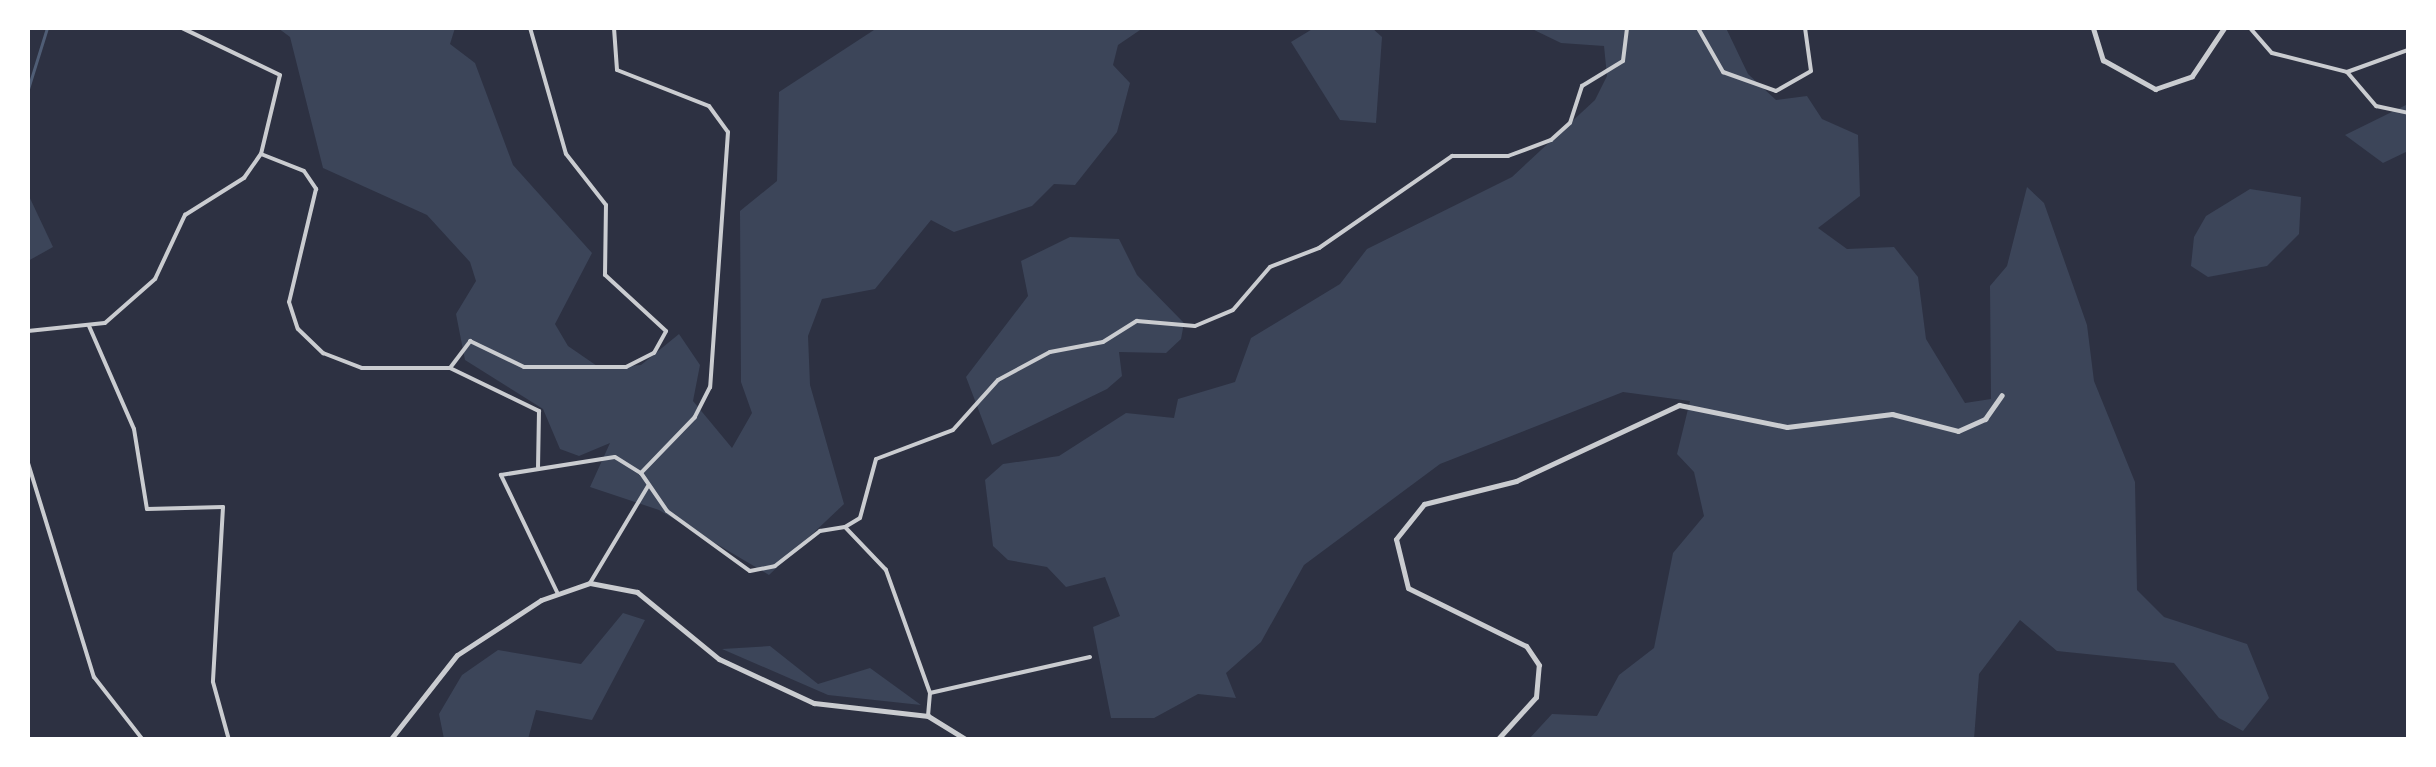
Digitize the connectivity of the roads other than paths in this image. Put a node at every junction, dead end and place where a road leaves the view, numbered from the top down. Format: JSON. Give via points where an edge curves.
{"nodes":[{"id":1,"x":182,"y":28,"type":"edge"},
{"id":2,"x":530,"y":28,"type":"edge"},
{"id":3,"x":614,"y":28,"type":"edge"},
{"id":4,"x":1627,"y":28,"type":"edge"},
{"id":5,"x":1698,"y":28,"type":"edge"},
{"id":6,"x":1805,"y":28,"type":"edge"},
{"id":7,"x":2093,"y":28,"type":"edge"},
{"id":8,"x":2224,"y":28,"type":"edge"},
{"id":9,"x":2250,"y":28,"type":"edge"},
{"id":10,"x":2408,"y":50,"type":"edge"},
{"id":11,"x":2347,"y":72,"type":"junction"},
{"id":12,"x":2408,"y":113,"type":"edge"},
{"id":13,"x":261,"y":154,"type":"junction"},
{"id":14,"x":89,"y":326,"type":"junction"},
{"id":15,"x":28,"y":331,"type":"edge"},
{"id":16,"x":450,"y":368,"type":"junction"},
{"id":17,"x":2002,"y":395,"type":"dead end"},
{"id":18,"x":28,"y":463,"type":"edge"},
{"id":19,"x":538,"y":467,"type":"junction"},
{"id":20,"x":641,"y":473,"type":"junction"},
{"id":21,"x":649,"y":484,"type":"junction"},
{"id":22,"x":845,"y":527,"type":"junction"},
{"id":23,"x":590,"y":583,"type":"junction"},
{"id":24,"x":557,"y":592,"type":"junction"},
{"id":25,"x":1090,"y":657,"type":"dead end"},
{"id":26,"x":930,"y":694,"type":"junction"},
{"id":27,"x":928,"y":716,"type":"junction"},
{"id":28,"x":143,"y":740,"type":"edge"},
{"id":29,"x":229,"y":740,"type":"edge"},
{"id":30,"x":390,"y":740,"type":"edge"},
{"id":31,"x":968,"y":740,"type":"edge"},
{"id":32,"x":1497,"y":740,"type":"edge"}],
"edges":[{"from":1,"to":13,"type":"street","via":[[280,75]]},
{"from":2,"to":16,"type":"street","via":[[566,154],[606,205],[605,274],[666,332],[654,353],[602,373],[504,363],[470,341]]},
{"from":3,"to":20,"type":"street","via":[[617,70],[709,106],[728,132],[710,387],[696,418]]},
{"from":4,"to":22,"type":"street","via":[[1623,61],[1582,86],[1568,127],[1551,140],[1508,156],[1452,156],[1319,248],[1270,267],[1238,306],[1209,321],[1137,321],[1104,342],[1031,361],[998,380],[952,430],[876,459],[860,518]]},
{"from":5,"to":6,"type":"street","via":[[1723,72],[1776,92],[1811,70]]},
{"from":7,"to":8,"type":"street","via":[[2103,60],[2155,90],[2192,76]]},
{"from":9,"to":11,"type":"street","via":[[2272,53]]},
{"from":10,"to":11,"type":"street"},
{"from":11,"to":12,"type":"street","via":[[2376,106]]},
{"from":13,"to":14,"type":"street","via":[[244,178],[185,215],[155,279],[106,324]]},
{"from":13,"to":16,"type":"street","via":[[304,171],[316,189],[289,288],[308,342],[362,368]]},
{"from":14,"to":15,"type":"street"},
{"from":14,"to":29,"type":"street","via":[[134,429],[147,509],[223,507],[213,682]]},
{"from":16,"to":19,"type":"street","via":[[538,412]]},
{"from":17,"to":32,"type":"street","via":[[1985,419],[1958,432],[1892,414],[1787,426],[1679,406],[1516,482],[1424,504],[1396,540],[1408,588],[1518,641],[1539,665],[1536,697]]},
{"from":18,"to":28,"type":"street","via":[[94,677]]},
{"from":19,"to":20,"type":"street","via":[[614,457]]},
{"from":19,"to":24,"type":"street","via":[[500,475]]},
{"from":20,"to":21,"type":"street"},
{"from":21,"to":22,"type":"street","via":[[668,511],[750,571]]},
{"from":21,"to":23,"type":"street"},
{"from":22,"to":26,"type":"street","via":[[886,570]]},
{"from":23,"to":24,"type":"street"},
{"from":23,"to":27,"type":"street","via":[[636,592],[719,659],[814,703]]},
{"from":24,"to":30,"type":"street","via":[[457,655]]},
{"from":25,"to":26,"type":"street"},
{"from":26,"to":27,"type":"street"},
{"from":27,"to":31,"type":"street"}]}
